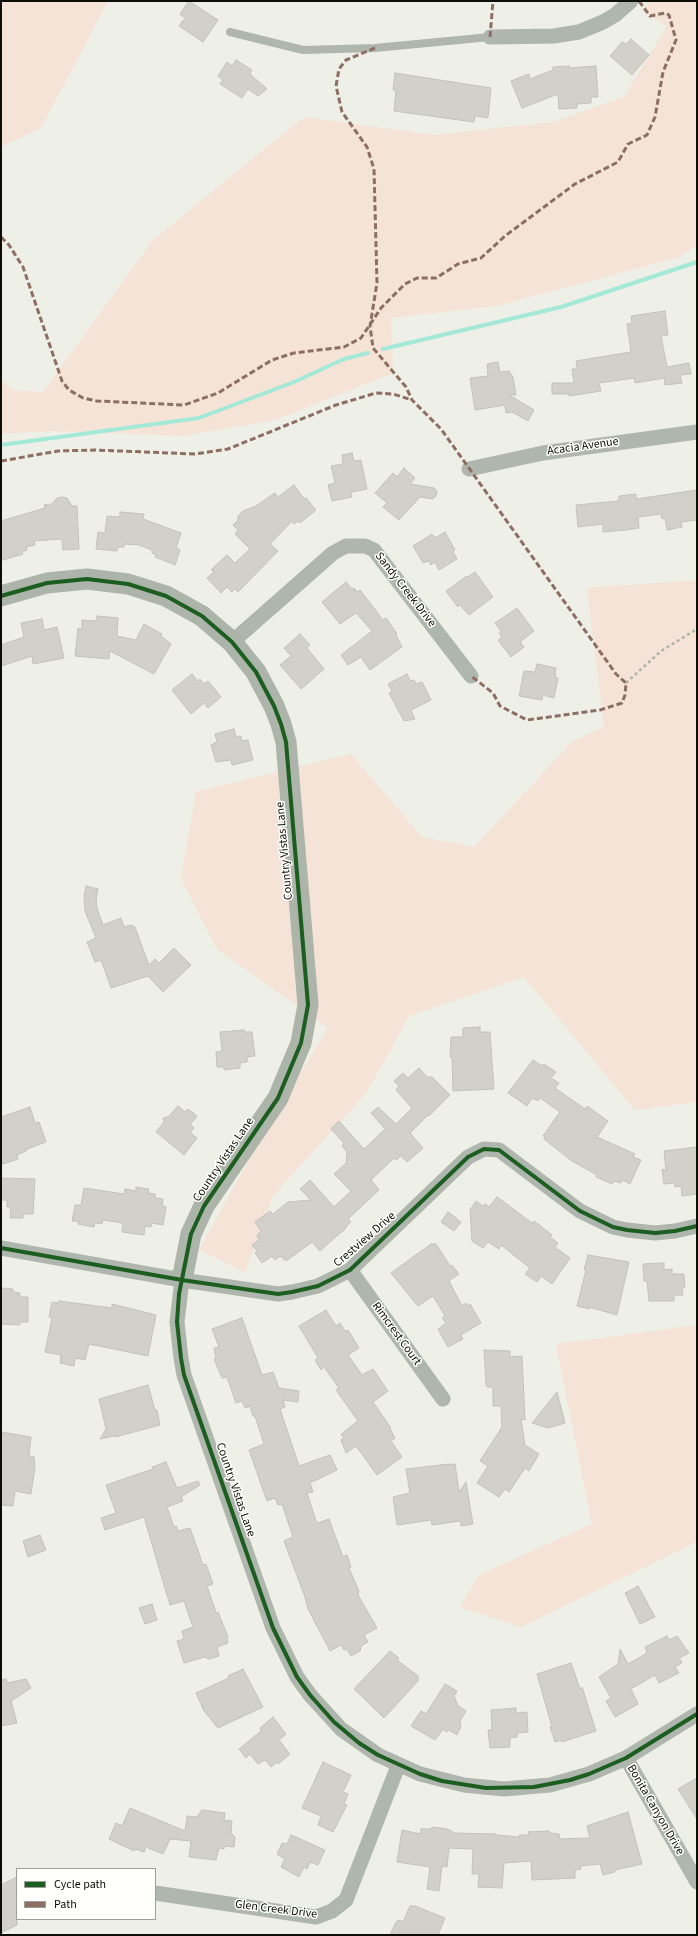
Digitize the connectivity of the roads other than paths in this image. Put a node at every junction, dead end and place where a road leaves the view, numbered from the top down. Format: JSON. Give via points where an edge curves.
{"nodes":[{"id":1,"x":631,"y":1,"type":"edge"},
{"id":2,"x":230,"y":32,"type":"dead end"},
{"id":3,"x":490,"y":37,"type":"joint"},
{"id":4,"x":697,"y":432,"type":"edge"},
{"id":5,"x":469,"y":469,"type":"dead end"},
{"id":6,"x":1,"y":596,"type":"edge"},
{"id":7,"x":232,"y":642,"type":"junction"},
{"id":8,"x":471,"y":676,"type":"dead end"},
{"id":9,"x":697,"y":1226,"type":"edge"},
{"id":10,"x":1,"y":1248,"type":"edge"},
{"id":11,"x":350,"y":1270,"type":"junction"},
{"id":12,"x":182,"y":1280,"type":"junction"},
{"id":13,"x":443,"y":1399,"type":"dead end"},
{"id":14,"x":697,"y":1714,"type":"edge"},
{"id":15,"x":626,"y":1758,"type":"junction"},
{"id":16,"x":398,"y":1766,"type":"junction"},
{"id":17,"x":697,"y":1882,"type":"edge"},
{"id":18,"x":156,"y":1893,"type":"edge"}],
"edges":[{"from":1,"to":3,"type":"street","via":[[615,15],[579,32],[554,36]]},
{"from":2,"to":3,"type":"lane","via":[[304,50],[375,48]]},
{"from":4,"to":5,"type":"street","name":"Acacia Avenue","via":[[543,453]]},
{"from":6,"to":7,"type":"street","name":"Country Vistas Lane","via":[[67,580],[101,580],[128,584],[184,605],[218,628]]},
{"from":7,"to":8,"type":"street","name":"Sandy Creek Drive","via":[[333,553],[346,546],[365,546],[374,550]]},
{"from":7,"to":12,"type":"street","name":"Country Vistas Lane","via":[[266,688],[286,742],[308,1005],[301,1043],[278,1098],[204,1206],[191,1234]]},
{"from":9,"to":11,"type":"street","name":"Crestview Drive","via":[[675,1232],[655,1233],[614,1227],[580,1211],[499,1150],[484,1149],[468,1158]]},
{"from":10,"to":12,"type":"street","name":"Crestview Drive"},
{"from":11,"to":12,"type":"street","name":"Crestview Drive","via":[[318,1286],[278,1294]]},
{"from":11,"to":13,"type":"street","name":"Rimcrest Court"},
{"from":12,"to":16,"type":"street","name":"Country Vistas Lane","via":[[177,1322],[184,1375],[280,1645],[297,1677],[325,1712],[359,1743]]},
{"from":14,"to":15,"type":"street","name":"Country Vistas Lane"},
{"from":15,"to":16,"type":"street","name":"Country Vistas Lane","via":[[570,1780],[534,1787],[504,1789],[442,1781]]},
{"from":15,"to":17,"type":"street","name":"Bonita Canyon Drive"},
{"from":16,"to":18,"type":"street","name":"Glen Creek Drive","via":[[346,1900],[332,1911],[316,1917]]}]}
